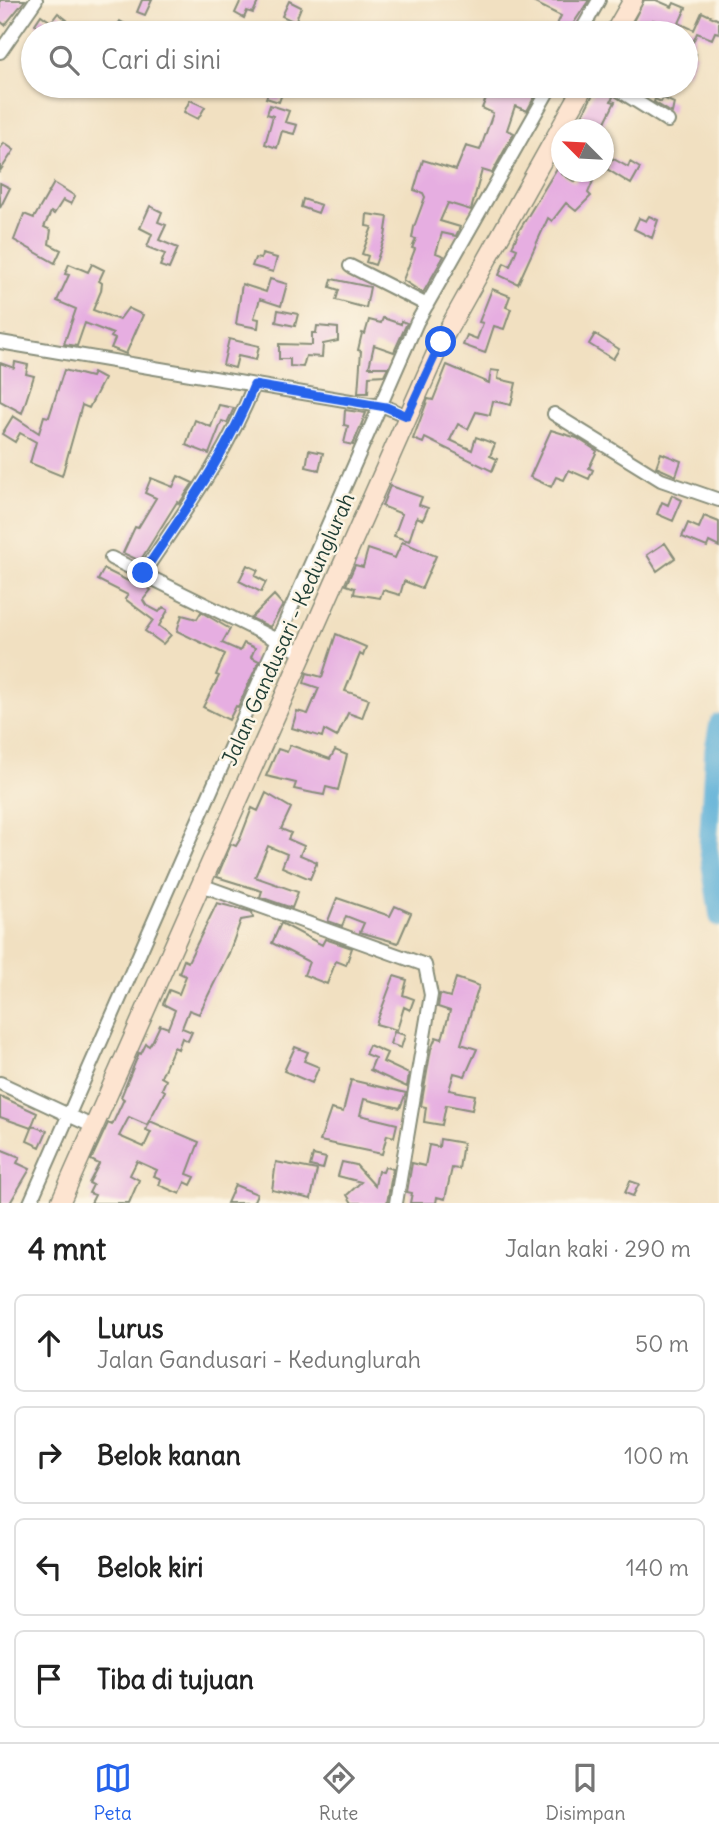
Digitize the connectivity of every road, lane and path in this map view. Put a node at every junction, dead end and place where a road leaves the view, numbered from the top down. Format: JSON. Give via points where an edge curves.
{"nodes":[{"id":1,"x":36,"y":0,"type":"edge"},
{"id":2,"x":599,"y":0,"type":"edge"},
{"id":3,"x":633,"y":0,"type":"edge"},
{"id":4,"x":21,"y":21,"type":"edge"},
{"id":5,"x":587,"y":21,"type":"edge"},
{"id":6,"x":621,"y":21,"type":"edge"},
{"id":7,"x":21,"y":22,"type":"edge"},
{"id":8,"x":0,"y":52,"type":"edge"},
{"id":9,"x":544,"y":98,"type":"edge"},
{"id":10,"x":577,"y":98,"type":"edge"},
{"id":11,"x":631,"y":98,"type":"edge"},
{"id":12,"x":668,"y":121,"type":"dead end"},
{"id":13,"x":350,"y":266,"type":"dead end"},
{"id":14,"x":427,"y":305,"type":"junction"},
{"id":15,"x":0,"y":342,"type":"edge"},
{"id":16,"x":254,"y":385,"type":"junction"},
{"id":17,"x":393,"y":410,"type":"junction"},
{"id":18,"x":554,"y":414,"type":"dead end"},
{"id":19,"x":719,"y":500,"type":"edge"},
{"id":20,"x":111,"y":558,"type":"dead end"},
{"id":21,"x":143,"y":573,"type":"junction"},
{"id":22,"x":278,"y":642,"type":"junction"},
{"id":23,"x":298,"y":651,"type":"junction"},
{"id":24,"x":201,"y":885,"type":"junction"},
{"id":25,"x":0,"y":1083,"type":"edge"},
{"id":26,"x":80,"y":1120,"type":"junction"},
{"id":27,"x":30,"y":1203,"type":"edge"},
{"id":28,"x":60,"y":1203,"type":"edge"},
{"id":29,"x":396,"y":1203,"type":"edge"}],
"edges":[{"from":1,"to":4,"type":"street"},
{"from":2,"to":5,"type":"street"},
{"from":3,"to":6,"type":"street"},
{"from":7,"to":8,"type":"street"},
{"from":9,"to":14,"type":"street"},
{"from":10,"to":17,"type":"street","name":"Jalan Gandusari - Kedunglurah","via":[[441,342]]},
{"from":11,"to":12,"type":"street"},
{"from":13,"to":14,"type":"street"},
{"from":14,"to":17,"type":"street"},
{"from":15,"to":16,"type":"street"},
{"from":16,"to":17,"type":"street"},
{"from":16,"to":21,"type":"street","via":[[206,482]]},
{"from":17,"to":22,"type":"street"},
{"from":17,"to":23,"type":"street","name":"Jalan Gandusari - Kedunglurah"},
{"from":18,"to":19,"type":"street","via":[[661,480]]},
{"from":20,"to":21,"type":"street"},
{"from":21,"to":22,"type":"street"},
{"from":22,"to":23,"type":"street"},
{"from":22,"to":26,"type":"street","via":[[139,958]]},
{"from":23,"to":24,"type":"street","name":"Jalan Gandusari - Kedunglurah"},
{"from":24,"to":26,"type":"street","name":"Jalan Gandusari - Kedunglurah"},
{"from":24,"to":29,"type":"street","via":[[425,965],[431,995]]},
{"from":25,"to":26,"type":"street"},
{"from":26,"to":27,"type":"street"},
{"from":26,"to":28,"type":"street","name":"Jalan Gandusari - Kedunglurah"}]}
